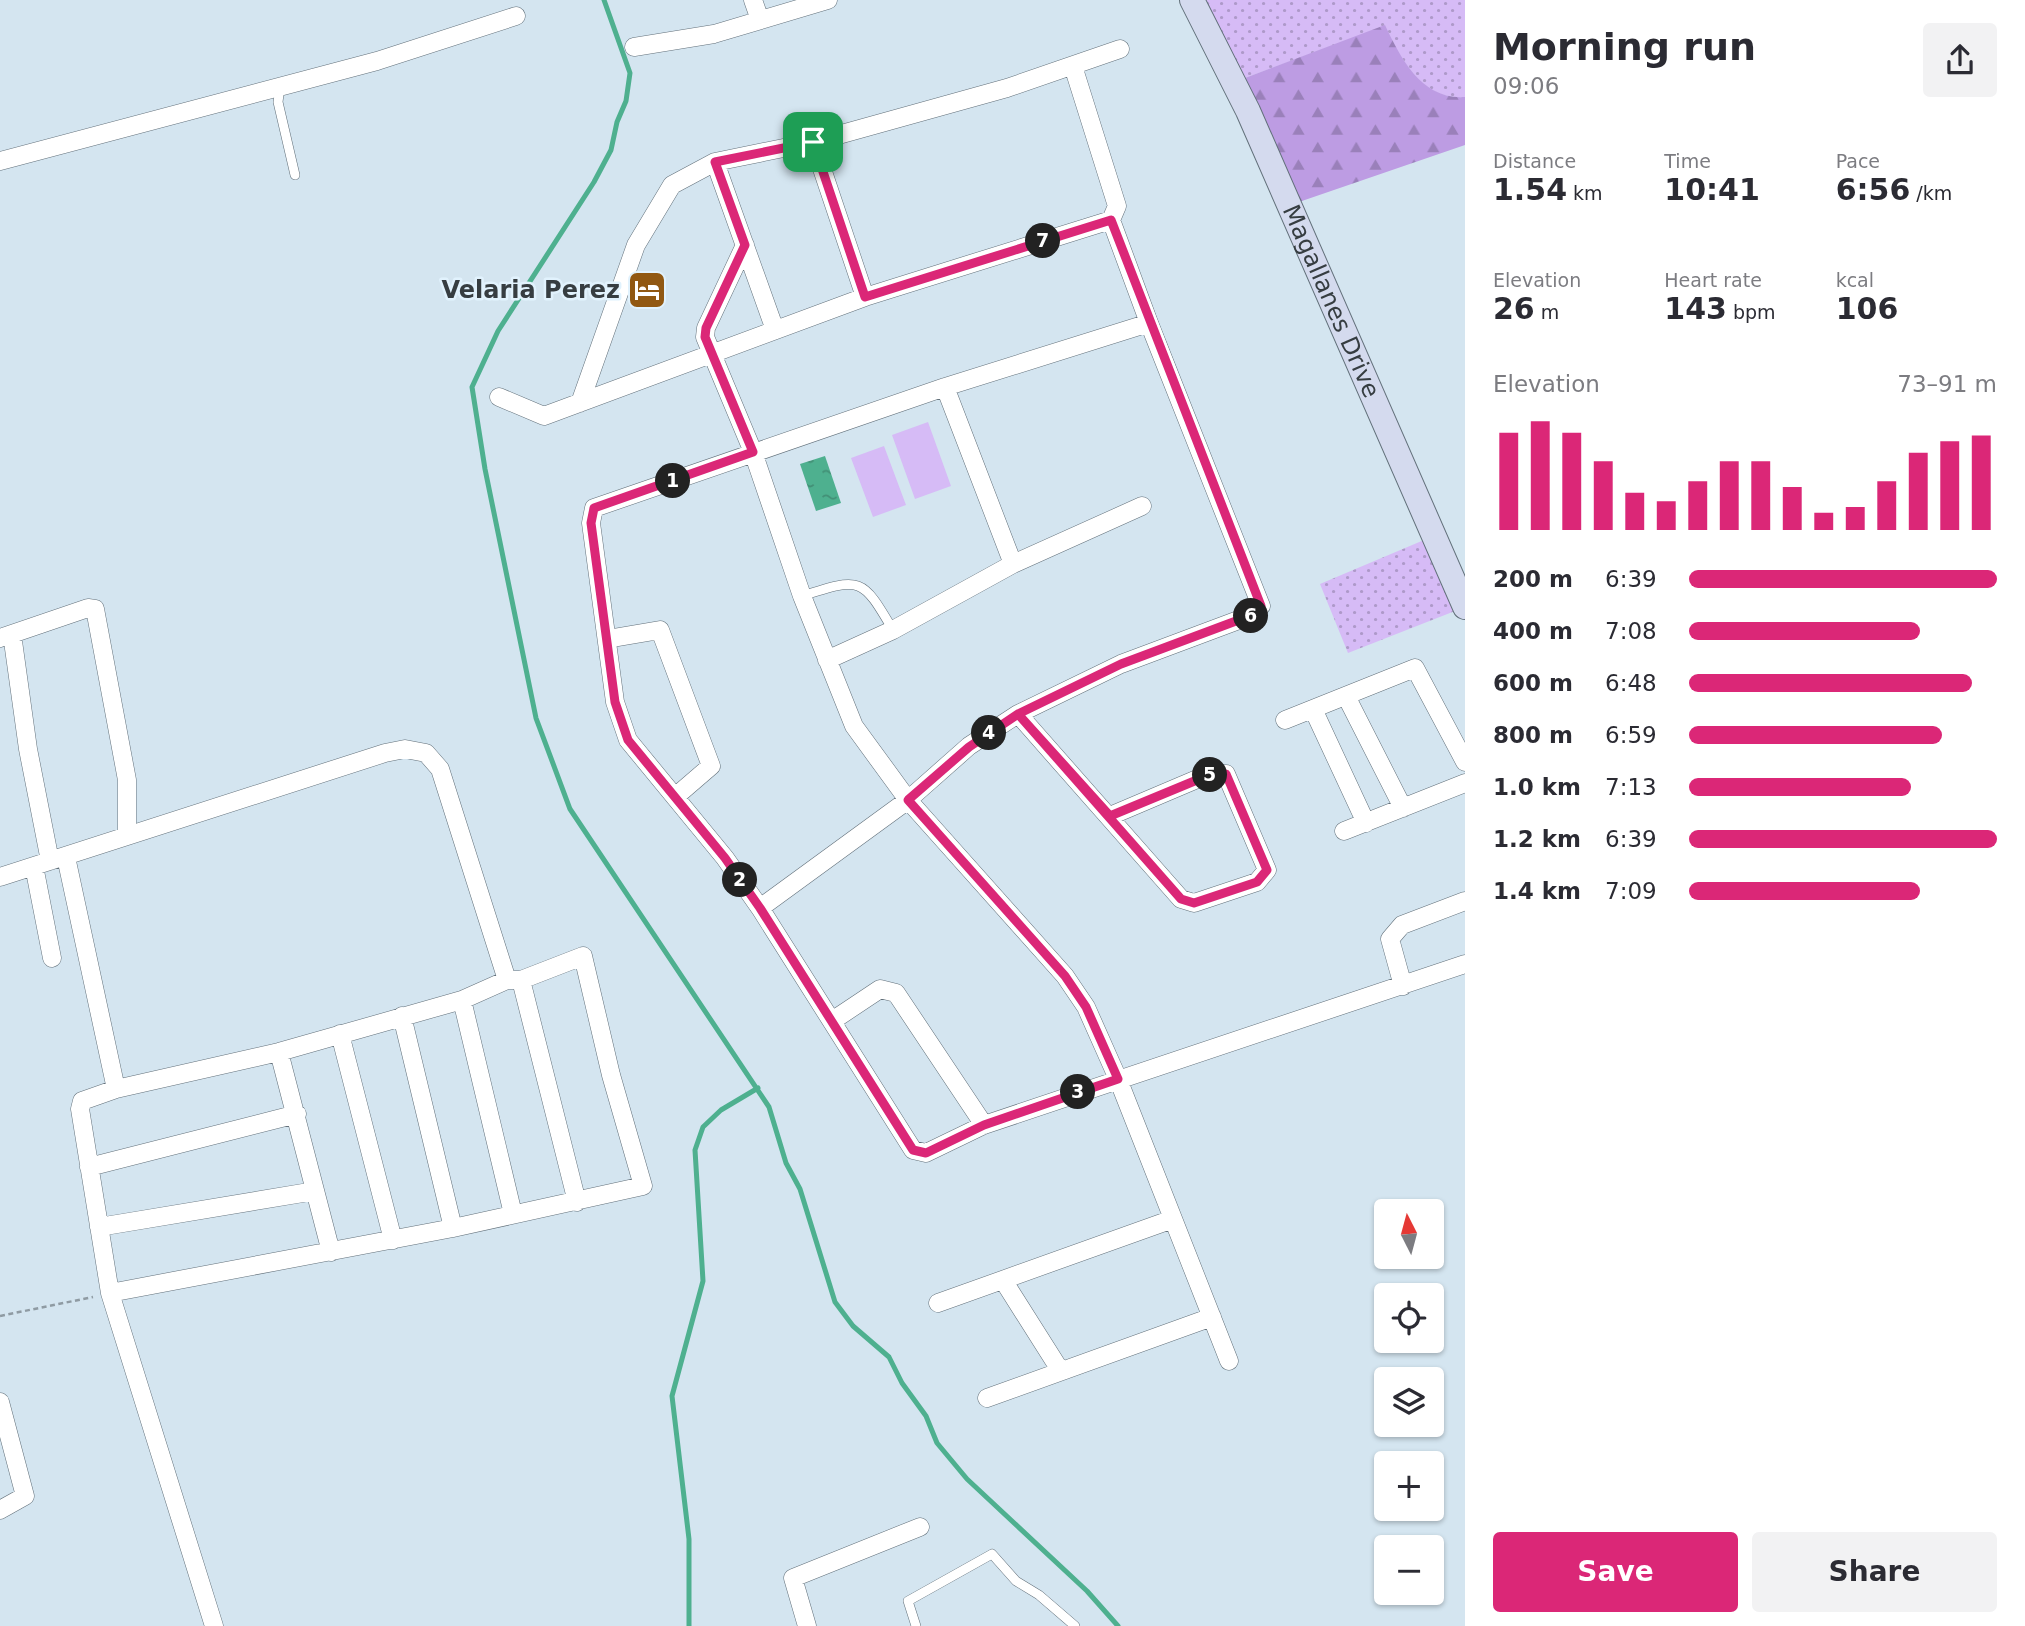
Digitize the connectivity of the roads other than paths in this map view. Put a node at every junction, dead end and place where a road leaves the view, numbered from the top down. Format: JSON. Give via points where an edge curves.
{"nodes":[{"id":1,"x":753,"y":0,"type":"edge"},
{"id":2,"x":828,"y":0,"type":"edge"},
{"id":3,"x":1192,"y":0,"type":"edge"},
{"id":4,"x":516,"y":16,"type":"dead end"},
{"id":5,"x":760,"y":20,"type":"junction"},
{"id":6,"x":634,"y":47,"type":"dead end"},
{"id":7,"x":1120,"y":49,"type":"dead end"},
{"id":8,"x":1073,"y":66,"type":"junction"},
{"id":9,"x":279,"y":87,"type":"junction"},
{"id":10,"x":813,"y":142,"type":"junction"},
{"id":11,"x":0,"y":161,"type":"edge"},
{"id":12,"x":715,"y":162,"type":"junction"},
{"id":13,"x":295,"y":175,"type":"dead end"},
{"id":14,"x":1111,"y":220,"type":"junction"},
{"id":15,"x":745,"y":245,"type":"junction"},
{"id":16,"x":865,"y":297,"type":"junction"},
{"id":17,"x":1149,"y":323,"type":"junction"},
{"id":18,"x":775,"y":330,"type":"junction"},
{"id":19,"x":711,"y":353,"type":"junction"},
{"id":20,"x":945,"y":387,"type":"junction"},
{"id":21,"x":499,"y":397,"type":"dead end"},
{"id":22,"x":579,"y":403,"type":"junction"},
{"id":23,"x":753,"y":452,"type":"junction"},
{"id":24,"x":1142,"y":506,"type":"dead end"},
{"id":25,"x":1013,"y":564,"type":"junction"},
{"id":26,"x":1456,"y":564,"type":"edge"},
{"id":27,"x":802,"y":596,"type":"junction"},
{"id":28,"x":1465,"y":607,"type":"edge"},
{"id":29,"x":892,"y":630,"type":"junction"},
{"id":30,"x":6,"y":636,"type":"edge"},
{"id":31,"x":607,"y":639,"type":"junction"},
{"id":32,"x":827,"y":660,"type":"junction"},
{"id":33,"x":1346,"y":696,"type":"junction"},
{"id":34,"x":1313,"y":709,"type":"junction"},
{"id":35,"x":1018,"y":714,"type":"junction"},
{"id":36,"x":1285,"y":720,"type":"dead end"},
{"id":37,"x":1465,"y":762,"type":"edge"},
{"id":38,"x":1465,"y":783,"type":"edge"},
{"id":39,"x":675,"y":797,"type":"junction"},
{"id":40,"x":908,"y":800,"type":"junction"},
{"id":41,"x":1403,"y":808,"type":"junction"},
{"id":42,"x":1110,"y":816,"type":"junction"},
{"id":43,"x":1366,"y":823,"type":"junction"},
{"id":44,"x":1344,"y":831,"type":"dead end"},
{"id":45,"x":127,"y":835,"type":"junction"},
{"id":46,"x":50,"y":861,"type":"junction"},
{"id":47,"x":0,"y":877,"type":"edge"},
{"id":48,"x":1465,"y":901,"type":"edge"},
{"id":49,"x":760,"y":908,"type":"junction"},
{"id":50,"x":52,"y":958,"type":"dead end"},
{"id":51,"x":1465,"y":964,"type":"edge"},
{"id":52,"x":514,"y":980,"type":"junction"},
{"id":53,"x":1403,"y":986,"type":"junction"},
{"id":54,"x":462,"y":1000,"type":"junction"},
{"id":55,"x":402,"y":1016,"type":"junction"},
{"id":56,"x":832,"y":1021,"type":"junction"},
{"id":57,"x":340,"y":1034,"type":"junction"},
{"id":58,"x":279,"y":1052,"type":"junction"},
{"id":59,"x":1118,"y":1079,"type":"junction"},
{"id":60,"x":116,"y":1089,"type":"junction"},
{"id":61,"x":297,"y":1114,"type":"junction"},
{"id":62,"x":984,"y":1125,"type":"junction"},
{"id":63,"x":89,"y":1167,"type":"junction"},
{"id":64,"x":316,"y":1191,"type":"junction"},
{"id":65,"x":577,"y":1202,"type":"junction"},
{"id":66,"x":513,"y":1214,"type":"junction"},
{"id":67,"x":1173,"y":1219,"type":"junction"},
{"id":68,"x":99,"y":1227,"type":"junction"},
{"id":69,"x":453,"y":1228,"type":"junction"},
{"id":70,"x":393,"y":1240,"type":"junction"},
{"id":71,"x":331,"y":1252,"type":"junction"},
{"id":72,"x":1003,"y":1280,"type":"junction"},
{"id":73,"x":110,"y":1293,"type":"junction"},
{"id":74,"x":938,"y":1303,"type":"dead end"},
{"id":75,"x":1212,"y":1317,"type":"junction"},
{"id":76,"x":1229,"y":1361,"type":"dead end"},
{"id":77,"x":1060,"y":1370,"type":"junction"},
{"id":78,"x":986,"y":1398,"type":"dead end"},
{"id":79,"x":0,"y":1402,"type":"edge"},
{"id":80,"x":0,"y":1510,"type":"edge"},
{"id":81,"x":920,"y":1527,"type":"dead end"},
{"id":82,"x":214,"y":1626,"type":"edge"},
{"id":83,"x":807,"y":1626,"type":"edge"},
{"id":84,"x":916,"y":1626,"type":"edge"},
{"id":85,"x":1075,"y":1626,"type":"edge"}],
"edges":[{"from":1,"to":5,"type":"street"},
{"from":2,"to":5,"type":"street"},
{"from":3,"to":26,"type":"street","name":"Magallanes Drive","via":[[1248,111]]},
{"from":4,"to":9,"type":"street"},
{"from":5,"to":6,"type":"street","via":[[714,34]]},
{"from":7,"to":8,"type":"street"},
{"from":8,"to":10,"type":"street"},
{"from":8,"to":14,"type":"street","via":[[1116,206]]},
{"from":9,"to":11,"type":"street"},
{"from":9,"to":13,"type":"lane","via":[[278,102]]},
{"from":10,"to":12,"type":"street"},
{"from":10,"to":16,"type":"street"},
{"from":12,"to":15,"type":"street"},
{"from":12,"to":22,"type":"street","via":[[673,185],[636,245]]},
{"from":14,"to":16,"type":"street"},
{"from":14,"to":17,"type":"street"},
{"from":15,"to":18,"type":"street"},
{"from":15,"to":19,"type":"street","via":[[706,328]]},
{"from":16,"to":18,"type":"street"},
{"from":17,"to":20,"type":"street"},
{"from":17,"to":35,"type":"street","via":[[1261,606],[1252,615],[1121,664]]},
{"from":18,"to":19,"type":"street"},
{"from":19,"to":22,"type":"street"},
{"from":19,"to":23,"type":"street"},
{"from":20,"to":23,"type":"street"},
{"from":20,"to":25,"type":"street"},
{"from":21,"to":22,"type":"street","via":[[544,416]]},
{"from":23,"to":27,"type":"street"},
{"from":23,"to":31,"type":"street","via":[[594,508],[591,523]]},
{"from":24,"to":25,"type":"street"},
{"from":25,"to":29,"type":"street"},
{"from":26,"to":28,"type":"street","name":"Magallanes Drive"},
{"from":27,"to":29,"type":"lane","via":[[847,582],[861,586],[872,594]]},
{"from":27,"to":32,"type":"street"},
{"from":29,"to":32,"type":"street"},
{"from":30,"to":45,"type":"street","via":[[95,609],[127,780]]},
{"from":30,"to":46,"type":"street"},
{"from":31,"to":39,"type":"street","via":[[615,702],[628,740]]},
{"from":31,"to":39,"type":"street","via":[[660,630],[711,766]]},
{"from":32,"to":40,"type":"street","via":[[854,726]]},
{"from":33,"to":34,"type":"street"},
{"from":33,"to":37,"type":"street","via":[[1415,668]]},
{"from":33,"to":41,"type":"street"},
{"from":34,"to":36,"type":"street"},
{"from":34,"to":43,"type":"street"},
{"from":35,"to":40,"type":"street","via":[[969,747]]},
{"from":35,"to":42,"type":"street"},
{"from":38,"to":41,"type":"street"},
{"from":39,"to":49,"type":"street"},
{"from":40,"to":49,"type":"street"},
{"from":40,"to":59,"type":"street","via":[[1065,976],[1086,1007]]},
{"from":41,"to":43,"type":"street"},
{"from":42,"to":42,"type":"street","via":[[1181,899],[1194,903],[1257,882],[1267,870],[1226,774],[1209,775]]},
{"from":43,"to":44,"type":"street"},
{"from":45,"to":46,"type":"street"},
{"from":45,"to":52,"type":"street","via":[[385,753],[405,749],[426,753],[440,769]]},
{"from":46,"to":47,"type":"street"},
{"from":46,"to":50,"type":"street"},
{"from":46,"to":60,"type":"street"},
{"from":48,"to":53,"type":"street","via":[[1402,925],[1390,939]]},
{"from":49,"to":56,"type":"street"},
{"from":51,"to":53,"type":"street"},
{"from":52,"to":54,"type":"street"},
{"from":52,"to":65,"type":"street"},
{"from":52,"to":65,"type":"street","via":[[583,956],[643,1185]]},
{"from":53,"to":59,"type":"street"},
{"from":54,"to":55,"type":"street"},
{"from":54,"to":66,"type":"street"},
{"from":55,"to":57,"type":"street"},
{"from":55,"to":69,"type":"street"},
{"from":56,"to":62,"type":"street","via":[[913,1150],[926,1153]]},
{"from":56,"to":62,"type":"street","via":[[880,989],[896,993]]},
{"from":57,"to":58,"type":"street"},
{"from":57,"to":70,"type":"street"},
{"from":58,"to":60,"type":"street"},
{"from":58,"to":61,"type":"street"},
{"from":59,"to":62,"type":"street"},
{"from":59,"to":67,"type":"street"},
{"from":60,"to":63,"type":"street","via":[[82,1101]]},
{"from":61,"to":63,"type":"street"},
{"from":61,"to":64,"type":"street"},
{"from":63,"to":68,"type":"street"},
{"from":64,"to":68,"type":"street"},
{"from":64,"to":71,"type":"street"},
{"from":65,"to":66,"type":"street"},
{"from":66,"to":69,"type":"street"},
{"from":67,"to":72,"type":"street"},
{"from":67,"to":75,"type":"street"},
{"from":68,"to":73,"type":"street"},
{"from":69,"to":70,"type":"street"},
{"from":70,"to":71,"type":"street"},
{"from":71,"to":73,"type":"street"},
{"from":72,"to":74,"type":"street"},
{"from":72,"to":77,"type":"street"},
{"from":73,"to":82,"type":"street"},
{"from":75,"to":76,"type":"street"},
{"from":75,"to":77,"type":"street"},
{"from":77,"to":78,"type":"street"},
{"from":79,"to":80,"type":"street","via":[[25,1496]]},
{"from":81,"to":83,"type":"street","via":[[793,1578]]},
{"from":84,"to":85,"type":"lane","via":[[908,1601],[992,1554],[1016,1581]]}]}
